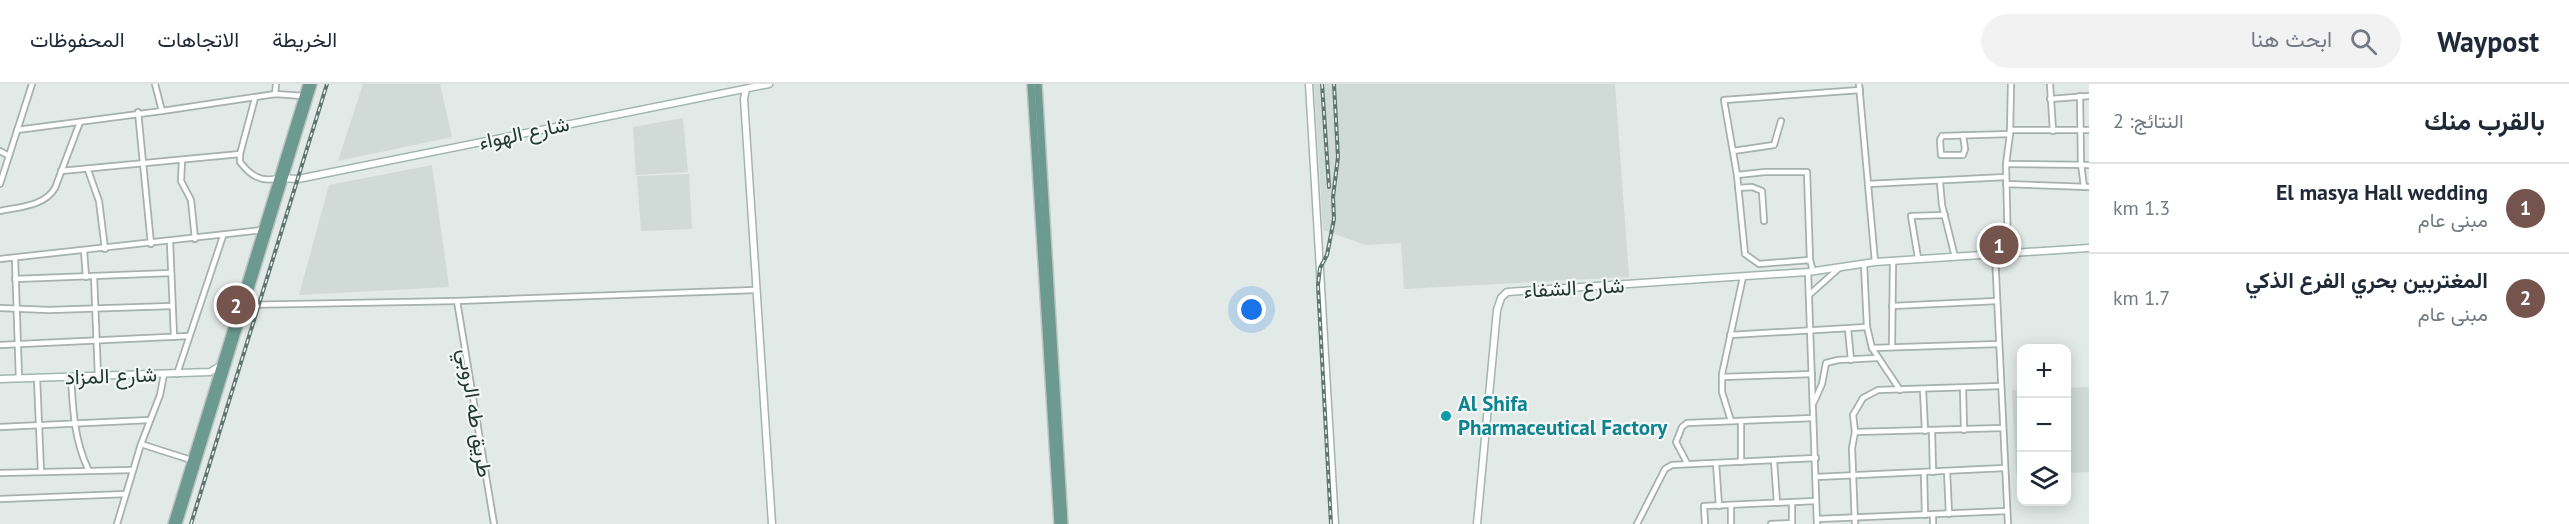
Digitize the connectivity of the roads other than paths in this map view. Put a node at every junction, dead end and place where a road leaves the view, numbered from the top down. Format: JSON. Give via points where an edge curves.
{"nodes":[{"id":1,"x":32,"y":84,"type":"edge"},
{"id":2,"x":155,"y":84,"type":"edge"},
{"id":3,"x":276,"y":84,"type":"edge"},
{"id":4,"x":307,"y":84,"type":"edge"},
{"id":5,"x":313,"y":84,"type":"edge"},
{"id":6,"x":769,"y":84,"type":"edge"},
{"id":7,"x":1031,"y":84,"type":"edge"},
{"id":8,"x":1038,"y":84,"type":"edge"},
{"id":9,"x":1309,"y":84,"type":"edge"},
{"id":10,"x":1840,"y":84,"type":"edge"},
{"id":11,"x":1859,"y":84,"type":"edge"},
{"id":12,"x":2011,"y":84,"type":"edge"},
{"id":13,"x":2050,"y":84,"type":"edge"},
{"id":14,"x":746,"y":88,"type":"junction"},
{"id":15,"x":1860,"y":90,"type":"junction"},
{"id":16,"x":1840,"y":92,"type":"junction"},
{"id":17,"x":275,"y":94,"type":"junction"},
{"id":18,"x":2080,"y":96,"type":"junction"},
{"id":19,"x":2089,"y":96,"type":"edge"},
{"id":20,"x":306,"y":97,"type":"junction"},
{"id":21,"x":255,"y":98,"type":"junction"},
{"id":22,"x":2050,"y":99,"type":"junction"},
{"id":23,"x":162,"y":111,"type":"junction"},
{"id":24,"x":138,"y":112,"type":"junction"},
{"id":25,"x":1780,"y":121,"type":"dead end"},
{"id":26,"x":80,"y":122,"type":"junction"},
{"id":27,"x":17,"y":130,"type":"junction"},
{"id":28,"x":2053,"y":130,"type":"junction"},
{"id":29,"x":2080,"y":130,"type":"junction"},
{"id":30,"x":2089,"y":130,"type":"edge"},
{"id":31,"x":2010,"y":132,"type":"junction"},
{"id":32,"x":1963,"y":135,"type":"junction"},
{"id":33,"x":0,"y":151,"type":"edge"},
{"id":34,"x":1732,"y":151,"type":"junction"},
{"id":35,"x":240,"y":154,"type":"junction"},
{"id":36,"x":9,"y":156,"type":"junction"},
{"id":37,"x":182,"y":160,"type":"junction"},
{"id":38,"x":143,"y":164,"type":"junction"},
{"id":39,"x":2006,"y":164,"type":"junction"},
{"id":40,"x":2081,"y":165,"type":"junction"},
{"id":41,"x":2089,"y":165,"type":"edge"},
{"id":42,"x":88,"y":170,"type":"junction"},
{"id":43,"x":61,"y":171,"type":"junction"},
{"id":44,"x":1737,"y":176,"type":"junction"},
{"id":45,"x":2006,"y":177,"type":"junction"},
{"id":46,"x":281,"y":178,"type":"junction"},
{"id":47,"x":1940,"y":183,"type":"junction"},
{"id":48,"x":0,"y":184,"type":"edge"},
{"id":49,"x":1868,"y":184,"type":"junction"},
{"id":50,"x":2006,"y":184,"type":"junction"},
{"id":51,"x":2087,"y":187,"type":"edge"},
{"id":52,"x":1738,"y":188,"type":"junction"},
{"id":53,"x":0,"y":211,"type":"edge"},
{"id":54,"x":1945,"y":215,"type":"junction"},
{"id":55,"x":1764,"y":221,"type":"dead end"},
{"id":56,"x":262,"y":230,"type":"junction"},
{"id":57,"x":223,"y":236,"type":"junction"},
{"id":58,"x":195,"y":239,"type":"junction"},
{"id":59,"x":170,"y":242,"type":"junction"},
{"id":60,"x":151,"y":244,"type":"junction"},
{"id":61,"x":2089,"y":248,"type":"edge"},
{"id":62,"x":105,"y":249,"type":"junction"},
{"id":63,"x":84,"y":251,"type":"junction"},
{"id":64,"x":2008,"y":253,"type":"junction"},
{"id":65,"x":1995,"y":254,"type":"junction"},
{"id":66,"x":1955,"y":257,"type":"junction"},
{"id":67,"x":15,"y":258,"type":"junction"},
{"id":68,"x":1918,"y":258,"type":"junction"},
{"id":69,"x":0,"y":260,"type":"edge"},
{"id":70,"x":1810,"y":260,"type":"junction"},
{"id":71,"x":1893,"y":261,"type":"junction"},
{"id":72,"x":1875,"y":262,"type":"junction"},
{"id":73,"x":1864,"y":264,"type":"junction"},
{"id":74,"x":1840,"y":267,"type":"junction"},
{"id":75,"x":1811,"y":272,"type":"junction"},
{"id":76,"x":171,"y":273,"type":"junction"},
{"id":77,"x":94,"y":276,"type":"junction"},
{"id":78,"x":86,"y":277,"type":"junction"},
{"id":79,"x":1743,"y":277,"type":"junction"},
{"id":80,"x":15,"y":279,"type":"junction"},
{"id":81,"x":756,"y":290,"type":"junction"},
{"id":82,"x":1809,"y":295,"type":"junction"},
{"id":83,"x":1997,"y":301,"type":"junction"},
{"id":84,"x":457,"y":302,"type":"junction"},
{"id":85,"x":245,"y":305,"type":"junction"},
{"id":86,"x":172,"y":306,"type":"junction"},
{"id":87,"x":1892,"y":306,"type":"junction"},
{"id":88,"x":0,"y":308,"type":"edge"},
{"id":89,"x":96,"y":308,"type":"junction"},
{"id":90,"x":16,"y":309,"type":"junction"},
{"id":91,"x":1867,"y":327,"type":"junction"},
{"id":92,"x":1848,"y":329,"type":"junction"},
{"id":93,"x":1810,"y":331,"type":"junction"},
{"id":94,"x":1730,"y":335,"type":"junction"},
{"id":95,"x":189,"y":336,"type":"junction"},
{"id":96,"x":174,"y":337,"type":"junction"},
{"id":97,"x":97,"y":340,"type":"junction"},
{"id":98,"x":17,"y":344,"type":"junction"},
{"id":99,"x":1999,"y":344,"type":"junction"},
{"id":100,"x":0,"y":345,"type":"edge"},
{"id":101,"x":1892,"y":347,"type":"junction"},
{"id":102,"x":1872,"y":348,"type":"junction"},
{"id":103,"x":1877,"y":358,"type":"junction"},
{"id":104,"x":1851,"y":360,"type":"junction"},
{"id":105,"x":220,"y":366,"type":"junction"},
{"id":106,"x":164,"y":374,"type":"junction"},
{"id":107,"x":177,"y":374,"type":"junction"},
{"id":108,"x":1812,"y":374,"type":"junction"},
{"id":109,"x":98,"y":376,"type":"junction"},
{"id":110,"x":71,"y":377,"type":"junction"},
{"id":111,"x":1722,"y":377,"type":"junction"},
{"id":112,"x":37,"y":378,"type":"junction"},
{"id":113,"x":0,"y":379,"type":"edge"},
{"id":114,"x":19,"y":379,"type":"junction"},
{"id":115,"x":2001,"y":386,"type":"junction"},
{"id":116,"x":1963,"y":388,"type":"junction"},
{"id":117,"x":1900,"y":390,"type":"junction"},
{"id":118,"x":1923,"y":390,"type":"junction"},
{"id":119,"x":1813,"y":405,"type":"junction"},
{"id":120,"x":210,"y":408,"type":"junction"},
{"id":121,"x":1814,"y":418,"type":"junction"},
{"id":122,"x":150,"y":420,"type":"junction"},
{"id":123,"x":1731,"y":421,"type":"junction"},
{"id":124,"x":1741,"y":421,"type":"junction"},
{"id":125,"x":73,"y":424,"type":"junction"},
{"id":126,"x":38,"y":425,"type":"junction"},
{"id":127,"x":0,"y":427,"type":"edge"},
{"id":128,"x":2003,"y":428,"type":"junction"},
{"id":129,"x":1925,"y":430,"type":"junction"},
{"id":130,"x":1964,"y":430,"type":"junction"},
{"id":131,"x":1932,"y":431,"type":"junction"},
{"id":132,"x":1855,"y":432,"type":"junction"},
{"id":133,"x":141,"y":444,"type":"junction"},
{"id":134,"x":1815,"y":458,"type":"junction"},
{"id":135,"x":191,"y":460,"type":"junction"},
{"id":136,"x":1774,"y":461,"type":"junction"},
{"id":137,"x":1741,"y":462,"type":"junction"},
{"id":138,"x":1687,"y":463,"type":"junction"},
{"id":139,"x":1716,"y":463,"type":"junction"},
{"id":140,"x":2005,"y":468,"type":"junction"},
{"id":141,"x":88,"y":469,"type":"junction"},
{"id":142,"x":133,"y":470,"type":"junction"},
{"id":143,"x":1947,"y":471,"type":"junction"},
{"id":144,"x":41,"y":472,"type":"junction"},
{"id":145,"x":1924,"y":472,"type":"junction"},
{"id":146,"x":1933,"y":472,"type":"junction"},
{"id":147,"x":0,"y":473,"type":"edge"},
{"id":148,"x":1852,"y":476,"type":"junction"},
{"id":149,"x":1816,"y":477,"type":"junction"},
{"id":150,"x":126,"y":494,"type":"junction"},
{"id":151,"x":0,"y":499,"type":"edge"},
{"id":152,"x":1816,"y":501,"type":"junction"},
{"id":153,"x":1792,"y":502,"type":"junction"},
{"id":154,"x":1777,"y":503,"type":"junction"},
{"id":155,"x":1731,"y":505,"type":"junction"},
{"id":156,"x":1719,"y":506,"type":"junction"},
{"id":157,"x":2007,"y":511,"type":"junction"},
{"id":158,"x":1948,"y":514,"type":"junction"},
{"id":159,"x":1925,"y":515,"type":"junction"},
{"id":160,"x":1933,"y":515,"type":"junction"},
{"id":161,"x":1855,"y":517,"type":"junction"},
{"id":162,"x":1817,"y":521,"type":"edge"},
{"id":163,"x":1792,"y":523,"type":"edge"},
{"id":164,"x":117,"y":524,"type":"edge"},
{"id":165,"x":172,"y":524,"type":"edge"},
{"id":166,"x":178,"y":524,"type":"edge"},
{"id":167,"x":494,"y":524,"type":"edge"},
{"id":168,"x":772,"y":524,"type":"edge"},
{"id":169,"x":1058,"y":524,"type":"edge"},
{"id":170,"x":1064,"y":524,"type":"edge"},
{"id":171,"x":1335,"y":524,"type":"edge"},
{"id":172,"x":1477,"y":524,"type":"edge"},
{"id":173,"x":1637,"y":524,"type":"edge"},
{"id":174,"x":1705,"y":524,"type":"edge"},
{"id":175,"x":1731,"y":524,"type":"edge"},
{"id":176,"x":1771,"y":524,"type":"edge"},
{"id":177,"x":1855,"y":524,"type":"edge"},
{"id":178,"x":1933,"y":524,"type":"edge"},
{"id":179,"x":2008,"y":524,"type":"edge"}],
"edges":[{"from":1,"to":27,"type":"street"},
{"from":2,"to":23,"type":"street"},
{"from":3,"to":17,"type":"street"},
{"from":4,"to":20,"type":"main road"},
{"from":5,"to":20,"type":"main road"},
{"from":6,"to":14,"type":"street","name":"شارع الهواء"},
{"from":7,"to":169,"type":"main road"},
{"from":8,"to":170,"type":"main road"},
{"from":9,"to":171,"type":"street"},
{"from":10,"to":16,"type":"street"},
{"from":11,"to":15,"type":"street"},
{"from":12,"to":31,"type":"street"},
{"from":13,"to":22,"type":"street"},
{"from":14,"to":46,"type":"street","name":"شارع الهواء","via":[[298,178]]},
{"from":14,"to":81,"type":"street"},
{"from":15,"to":16,"type":"street"},
{"from":15,"to":49,"type":"street"},
{"from":16,"to":34,"type":"street","via":[[1724,100]]},
{"from":17,"to":20,"type":"street"},
{"from":17,"to":21,"type":"street"},
{"from":18,"to":19,"type":"street"},
{"from":18,"to":22,"type":"street"},
{"from":18,"to":29,"type":"street"},
{"from":20,"to":46,"type":"main road"},
{"from":21,"to":23,"type":"street"},
{"from":21,"to":35,"type":"street"},
{"from":22,"to":28,"type":"street"},
{"from":23,"to":24,"type":"street"},
{"from":24,"to":26,"type":"street"},
{"from":24,"to":38,"type":"street"},
{"from":25,"to":34,"type":"street","via":[[1774,145]]},
{"from":26,"to":27,"type":"street"},
{"from":26,"to":43,"type":"street"},
{"from":27,"to":36,"type":"street"},
{"from":28,"to":29,"type":"street"},
{"from":28,"to":31,"type":"street"},
{"from":29,"to":30,"type":"street"},
{"from":29,"to":40,"type":"street"},
{"from":31,"to":32,"type":"street"},
{"from":31,"to":39,"type":"street"},
{"from":32,"to":32,"type":"street","via":[[1942,136],[1941,155],[1963,155]]},
{"from":33,"to":36,"type":"street"},
{"from":34,"to":44,"type":"street"},
{"from":35,"to":37,"type":"street"},
{"from":35,"to":46,"type":"street","via":[[240,162],[253,176],[265,180]]},
{"from":36,"to":48,"type":"street"},
{"from":37,"to":38,"type":"street"},
{"from":37,"to":58,"type":"street","via":[[181,182],[191,200]]},
{"from":38,"to":42,"type":"street"},
{"from":38,"to":60,"type":"street"},
{"from":39,"to":40,"type":"street"},
{"from":39,"to":45,"type":"street"},
{"from":40,"to":41,"type":"street"},
{"from":40,"to":51,"type":"street"},
{"from":42,"to":43,"type":"street"},
{"from":42,"to":62,"type":"street","via":[[99,201]]},
{"from":43,"to":53,"type":"street","via":[[49,198]]},
{"from":44,"to":52,"type":"street"},
{"from":44,"to":70,"type":"street","via":[[1807,172]]},
{"from":45,"to":47,"type":"street"},
{"from":45,"to":50,"type":"street"},
{"from":46,"to":56,"type":"main road"},
{"from":46,"to":85,"type":"main road"},
{"from":47,"to":49,"type":"street"},
{"from":47,"to":54,"type":"street"},
{"from":49,"to":72,"type":"street"},
{"from":50,"to":51,"type":"street"},
{"from":50,"to":64,"type":"street"},
{"from":52,"to":55,"type":"street","via":[[1752,187],[1762,192]]},
{"from":52,"to":70,"type":"street","via":[[1748,258],[1766,265]]},
{"from":54,"to":66,"type":"street"},
{"from":54,"to":68,"type":"street","via":[[1911,216]]},
{"from":56,"to":57,"type":"street"},
{"from":56,"to":105,"type":"main road"},
{"from":57,"to":58,"type":"street"},
{"from":57,"to":95,"type":"street"},
{"from":58,"to":59,"type":"street"},
{"from":59,"to":60,"type":"street"},
{"from":59,"to":76,"type":"street"},
{"from":60,"to":62,"type":"street"},
{"from":61,"to":64,"type":"street","name":"شارع الشفاء"},
{"from":62,"to":63,"type":"street"},
{"from":63,"to":67,"type":"street"},
{"from":63,"to":78,"type":"street"},
{"from":64,"to":65,"type":"street","name":"شارع الشفاء"},
{"from":65,"to":66,"type":"street","name":"شارع الشفاء"},
{"from":65,"to":83,"type":"street"},
{"from":66,"to":68,"type":"street","name":"شارع الشفاء"},
{"from":67,"to":69,"type":"street"},
{"from":67,"to":80,"type":"street"},
{"from":68,"to":71,"type":"street","name":"شارع الشفاء"},
{"from":70,"to":75,"type":"street"},
{"from":71,"to":72,"type":"street","name":"شارع الشفاء"},
{"from":71,"to":87,"type":"street"},
{"from":72,"to":73,"type":"street","name":"شارع الشفاء"},
{"from":73,"to":74,"type":"street","name":"شارع الشفاء"},
{"from":73,"to":91,"type":"street"},
{"from":74,"to":75,"type":"street","name":"شارع الشفاء"},
{"from":74,"to":82,"type":"street"},
{"from":75,"to":79,"type":"street","name":"شارع الشفاء"},
{"from":75,"to":82,"type":"street"},
{"from":76,"to":77,"type":"street"},
{"from":76,"to":86,"type":"street"},
{"from":77,"to":78,"type":"street"},
{"from":77,"to":89,"type":"street"},
{"from":78,"to":80,"type":"street"},
{"from":79,"to":94,"type":"street"},
{"from":79,"to":172,"type":"street","name":"شارع الشفاء","via":[[1503,294],[1497,310]]},
{"from":80,"to":90,"type":"street"},
{"from":81,"to":84,"type":"street"},
{"from":81,"to":168,"type":"street"},
{"from":82,"to":93,"type":"street"},
{"from":83,"to":87,"type":"street"},
{"from":83,"to":99,"type":"street"},
{"from":84,"to":85,"type":"street"},
{"from":84,"to":167,"type":"street","name":"طريق طه الروبي"},
{"from":85,"to":120,"type":"main road"},
{"from":86,"to":89,"type":"street"},
{"from":86,"to":96,"type":"street"},
{"from":87,"to":101,"type":"street"},
{"from":88,"to":90,"type":"street"},
{"from":89,"to":90,"type":"street"},
{"from":89,"to":97,"type":"street"},
{"from":90,"to":98,"type":"street"},
{"from":91,"to":92,"type":"street"},
{"from":91,"to":102,"type":"street"},
{"from":92,"to":93,"type":"street"},
{"from":92,"to":104,"type":"street"},
{"from":93,"to":94,"type":"street"},
{"from":93,"to":108,"type":"street"},
{"from":94,"to":111,"type":"street"},
{"from":95,"to":96,"type":"street"},
{"from":95,"to":107,"type":"street"},
{"from":96,"to":97,"type":"street"},
{"from":97,"to":98,"type":"street"},
{"from":97,"to":109,"type":"street"},
{"from":98,"to":100,"type":"street"},
{"from":98,"to":114,"type":"street"},
{"from":99,"to":101,"type":"street"},
{"from":99,"to":115,"type":"street"},
{"from":101,"to":102,"type":"street"},
{"from":102,"to":103,"type":"street"},
{"from":103,"to":104,"type":"street"},
{"from":103,"to":117,"type":"street"},
{"from":104,"to":119,"type":"street","via":[[1826,363]]},
{"from":105,"to":107,"type":"street","name":"شارع المزاد","via":[[211,372]]},
{"from":105,"to":120,"type":"main road"},
{"from":106,"to":107,"type":"street","name":"شارع المزاد"},
{"from":106,"to":109,"type":"street","name":"شارع المزاد"},
{"from":106,"to":122,"type":"street"},
{"from":108,"to":111,"type":"street"},
{"from":108,"to":119,"type":"street"},
{"from":109,"to":110,"type":"street","name":"شارع المزاد"},
{"from":110,"to":112,"type":"street","name":"شارع المزاد"},
{"from":110,"to":125,"type":"street"},
{"from":111,"to":123,"type":"street","via":[[1722,392]]},
{"from":112,"to":114,"type":"street","name":"شارع المزاد"},
{"from":112,"to":126,"type":"street"},
{"from":113,"to":114,"type":"street","name":"شارع المزاد"},
{"from":115,"to":116,"type":"street"},
{"from":115,"to":128,"type":"street"},
{"from":116,"to":118,"type":"street"},
{"from":116,"to":130,"type":"street"},
{"from":117,"to":118,"type":"street"},
{"from":117,"to":132,"type":"street","via":[[1878,390],[1863,398],[1853,415]]},
{"from":118,"to":129,"type":"street"},
{"from":119,"to":121,"type":"street"},
{"from":120,"to":135,"type":"main road"},
{"from":120,"to":166,"type":"main road"},
{"from":121,"to":124,"type":"street"},
{"from":121,"to":134,"type":"street"},
{"from":122,"to":125,"type":"street"},
{"from":122,"to":133,"type":"street"},
{"from":123,"to":124,"type":"street"},
{"from":123,"to":138,"type":"street","via":[[1684,424],[1676,444]]},
{"from":124,"to":137,"type":"street"},
{"from":125,"to":126,"type":"street"},
{"from":125,"to":141,"type":"street"},
{"from":126,"to":127,"type":"street"},
{"from":126,"to":144,"type":"street"},
{"from":128,"to":130,"type":"street"},
{"from":128,"to":140,"type":"street"},
{"from":129,"to":131,"type":"street"},
{"from":129,"to":132,"type":"street"},
{"from":130,"to":131,"type":"street"},
{"from":131,"to":146,"type":"street"},
{"from":132,"to":148,"type":"street"},
{"from":133,"to":135,"type":"street"},
{"from":133,"to":142,"type":"street"},
{"from":134,"to":136,"type":"street"},
{"from":134,"to":149,"type":"street"},
{"from":135,"to":165,"type":"main road"},
{"from":136,"to":137,"type":"street"},
{"from":136,"to":154,"type":"street"},
{"from":137,"to":139,"type":"street"},
{"from":138,"to":139,"type":"street"},
{"from":138,"to":173,"type":"street","via":[[1665,469]]},
{"from":139,"to":156,"type":"street"},
{"from":140,"to":143,"type":"street"},
{"from":140,"to":157,"type":"street"},
{"from":141,"to":142,"type":"street"},
{"from":141,"to":144,"type":"street"},
{"from":142,"to":150,"type":"street"},
{"from":143,"to":146,"type":"street"},
{"from":143,"to":158,"type":"street"},
{"from":144,"to":147,"type":"street"},
{"from":145,"to":146,"type":"street"},
{"from":145,"to":148,"type":"street"},
{"from":145,"to":159,"type":"street"},
{"from":148,"to":149,"type":"street"},
{"from":148,"to":161,"type":"street"},
{"from":149,"to":152,"type":"street"},
{"from":150,"to":151,"type":"street"},
{"from":150,"to":164,"type":"street"},
{"from":152,"to":153,"type":"street"},
{"from":152,"to":162,"type":"street"},
{"from":153,"to":154,"type":"street"},
{"from":153,"to":163,"type":"street"},
{"from":154,"to":155,"type":"street"},
{"from":155,"to":156,"type":"street"},
{"from":155,"to":175,"type":"street"},
{"from":156,"to":174,"type":"street","via":[[1704,506]]},
{"from":157,"to":158,"type":"street"},
{"from":157,"to":179,"type":"street"},
{"from":158,"to":160,"type":"street"},
{"from":159,"to":160,"type":"street"},
{"from":159,"to":161,"type":"street"},
{"from":160,"to":178,"type":"street"},
{"from":161,"to":162,"type":"street"},
{"from":161,"to":177,"type":"street"},
{"from":163,"to":176,"type":"street"}]}
